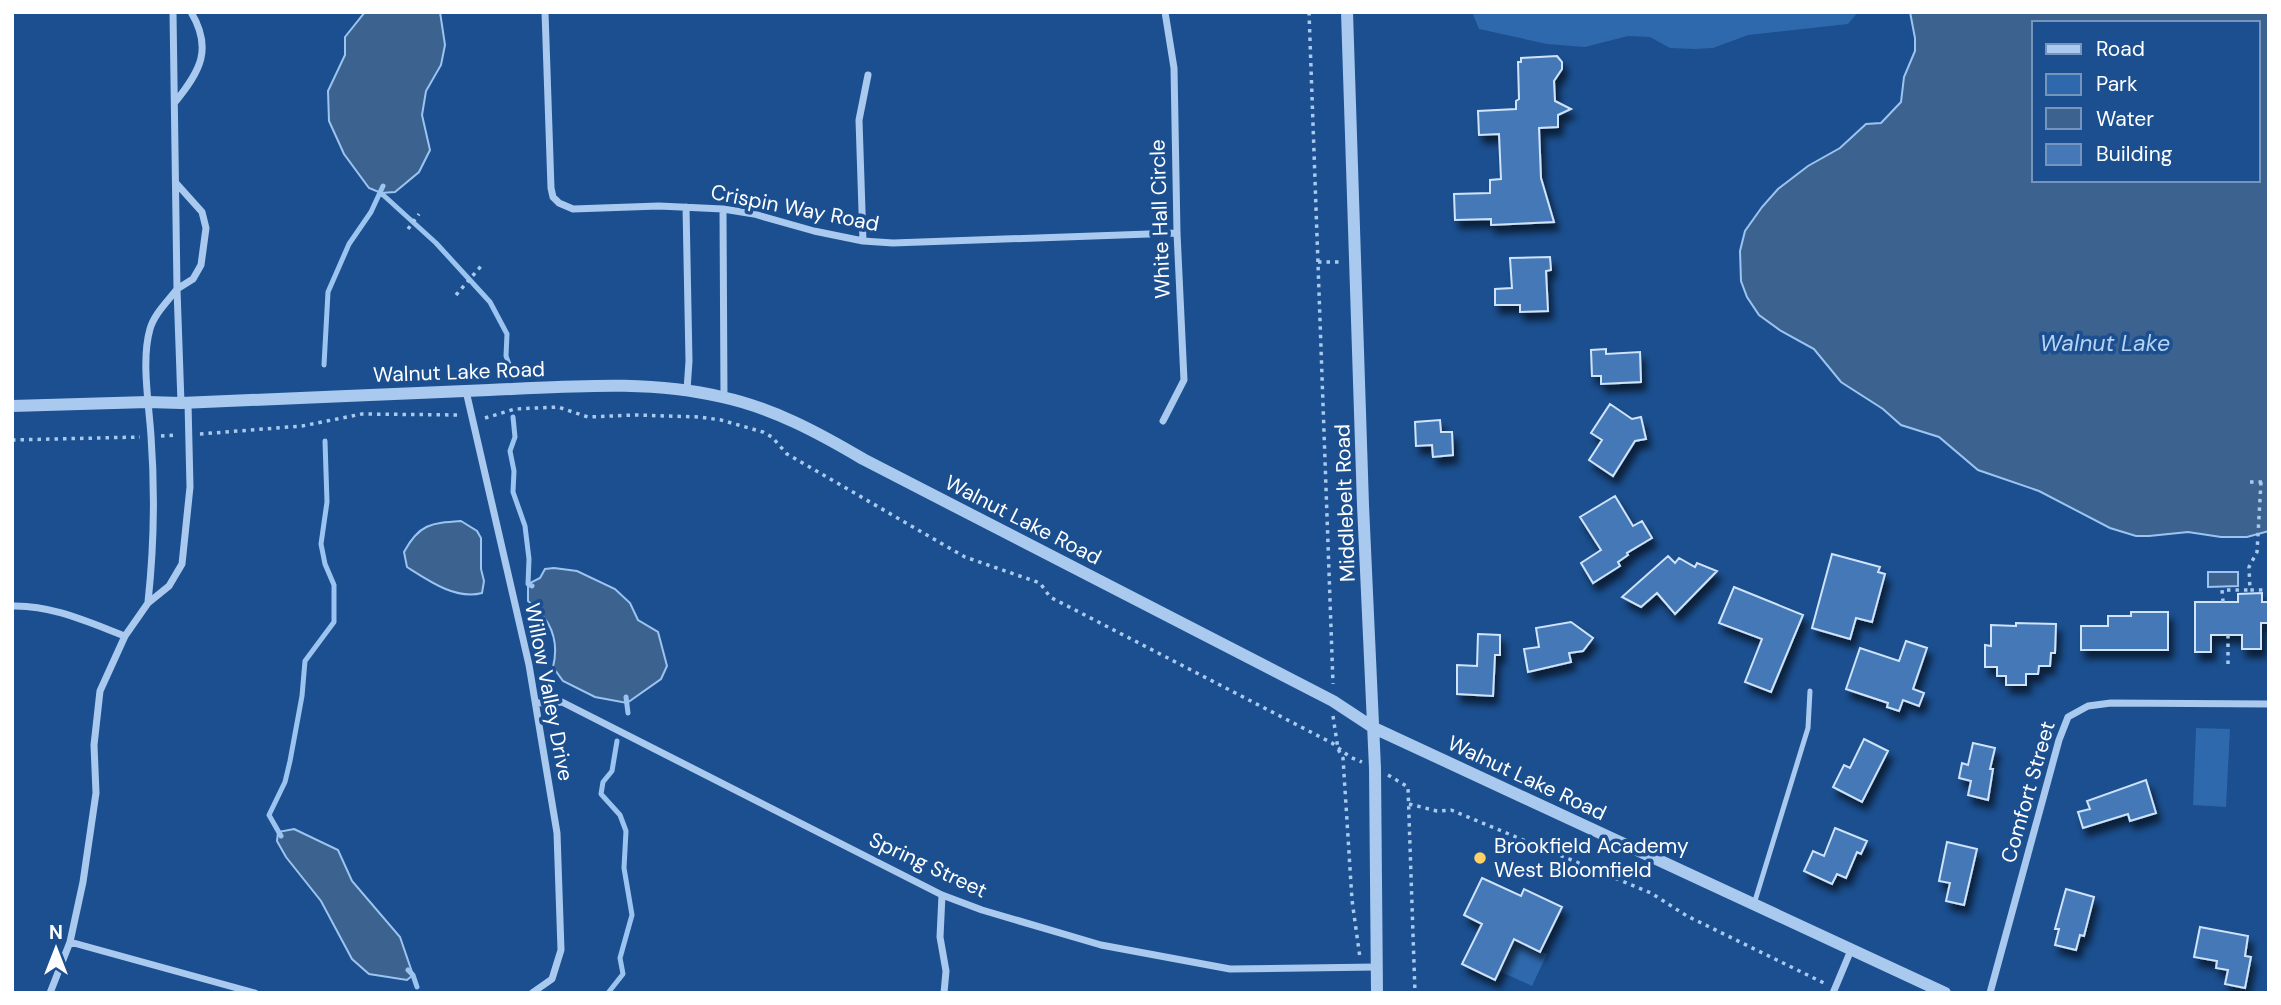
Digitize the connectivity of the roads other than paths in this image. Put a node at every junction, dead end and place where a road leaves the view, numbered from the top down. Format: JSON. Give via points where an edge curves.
{"nodes":[{"id":1,"x":173,"y":12,"type":"edge"},
{"id":2,"x":191,"y":12,"type":"edge"},
{"id":3,"x":545,"y":12,"type":"edge"},
{"id":4,"x":1165,"y":12,"type":"edge"},
{"id":5,"x":1347,"y":12,"type":"edge"},
{"id":6,"x":868,"y":75,"type":"dead end"},
{"id":7,"x":175,"y":101,"type":"junction"},
{"id":8,"x":176,"y":183,"type":"junction"},
{"id":9,"x":686,"y":207,"type":"junction"},
{"id":10,"x":723,"y":209,"type":"junction"},
{"id":11,"x":1177,"y":233,"type":"junction"},
{"id":12,"x":863,"y":241,"type":"junction"},
{"id":13,"x":177,"y":289,"type":"junction"},
{"id":14,"x":687,"y":390,"type":"junction"},
{"id":15,"x":466,"y":391,"type":"junction"},
{"id":16,"x":724,"y":397,"type":"junction"},
{"id":17,"x":148,"y":402,"type":"junction"},
{"id":18,"x":185,"y":403,"type":"junction"},
{"id":19,"x":12,"y":407,"type":"edge"},
{"id":20,"x":1163,"y":421,"type":"dead end"},
{"id":21,"x":148,"y":603,"type":"junction"},
{"id":22,"x":12,"y":606,"type":"edge"},
{"id":23,"x":125,"y":636,"type":"junction"},
{"id":24,"x":1810,"y":691,"type":"dead end"},
{"id":25,"x":536,"y":703,"type":"junction"},
{"id":26,"x":2269,"y":704,"type":"edge"},
{"id":27,"x":1374,"y":728,"type":"junction"},
{"id":28,"x":942,"y":895,"type":"junction"},
{"id":29,"x":1754,"y":904,"type":"junction"},
{"id":30,"x":70,"y":942,"type":"junction"},
{"id":31,"x":1851,"y":950,"type":"junction"},
{"id":32,"x":1377,"y":967,"type":"junction"},
{"id":33,"x":1834,"y":990,"type":"edge"},
{"id":34,"x":50,"y":993,"type":"edge"},
{"id":35,"x":255,"y":993,"type":"edge"},
{"id":36,"x":532,"y":993,"type":"edge"},
{"id":37,"x":944,"y":993,"type":"edge"},
{"id":38,"x":1377,"y":993,"type":"edge"},
{"id":39,"x":1945,"y":993,"type":"edge"},
{"id":40,"x":1990,"y":993,"type":"edge"}],
"edges":[{"from":1,"to":7,"type":"street"},
{"from":2,"to":7,"type":"street","via":[[198,24],[201,60],[194,78]]},
{"from":3,"to":9,"type":"street","name":"Crispin Way Road","via":[[553,197],[573,209]]},
{"from":4,"to":11,"type":"street","name":"White Hall Circle","via":[[1174,68]]},
{"from":5,"to":27,"type":"street","name":"Middlebelt Road"},
{"from":6,"to":12,"type":"street","via":[[859,120]]},
{"from":7,"to":8,"type":"street"},
{"from":8,"to":13,"type":"street"},
{"from":8,"to":13,"type":"street","via":[[202,212],[206,228],[201,265],[193,279]]},
{"from":9,"to":10,"type":"street","name":"Crispin Way Road"},
{"from":9,"to":14,"type":"street"},
{"from":10,"to":12,"type":"street","name":"Crispin Way Road"},
{"from":10,"to":16,"type":"street"},
{"from":11,"to":12,"type":"street","name":"Crispin Way Road"},
{"from":11,"to":20,"type":"street","name":"White Hall Circle","via":[[1184,380]]},
{"from":13,"to":17,"type":"street","via":[[150,327]]},
{"from":13,"to":18,"type":"street"},
{"from":14,"to":15,"type":"street","name":"Walnut Lake Road","via":[[638,386]]},
{"from":14,"to":16,"type":"street","name":"Walnut Lake Road"},
{"from":15,"to":18,"type":"street","name":"Walnut Lake Road"},
{"from":15,"to":25,"type":"street","name":"Willow Valley Drive"},
{"from":16,"to":27,"type":"street","name":"Walnut Lake Road","via":[[779,415],[833,441],[1333,701]]},
{"from":17,"to":18,"type":"street","name":"Walnut Lake Road"},
{"from":17,"to":19,"type":"street","name":"Walnut Lake Road"},
{"from":17,"to":21,"type":"street","via":[[153,556]]},
{"from":18,"to":21,"type":"street","via":[[190,487],[181,564],[169,586]]},
{"from":21,"to":23,"type":"street"},
{"from":22,"to":23,"type":"street","via":[[65,613]]},
{"from":23,"to":30,"type":"street","via":[[100,691],[94,745],[96,793]]},
{"from":24,"to":29,"type":"lane","via":[[1808,728]]},
{"from":25,"to":28,"type":"street","name":"Spring Street","via":[[562,702]]},
{"from":25,"to":36,"type":"street","name":"Willow Valley Drive","via":[[557,833],[561,950],[552,979]]},
{"from":26,"to":40,"type":"street","name":"Comfort Street","via":[[2111,703],[2088,706],[2068,717]]},
{"from":27,"to":29,"type":"street","name":"Walnut Lake Road"},
{"from":27,"to":32,"type":"street","name":"Middlebelt Road"},
{"from":28,"to":32,"type":"street","name":"Spring Street","via":[[1101,945],[1230,970]]},
{"from":28,"to":37,"type":"street"},
{"from":29,"to":31,"type":"street","name":"Walnut Lake Road"},
{"from":30,"to":34,"type":"street"},
{"from":30,"to":35,"type":"street"},
{"from":31,"to":33,"type":"street"},
{"from":31,"to":39,"type":"street","name":"Walnut Lake Road"},
{"from":32,"to":38,"type":"street","name":"Middlebelt Road"}]}
